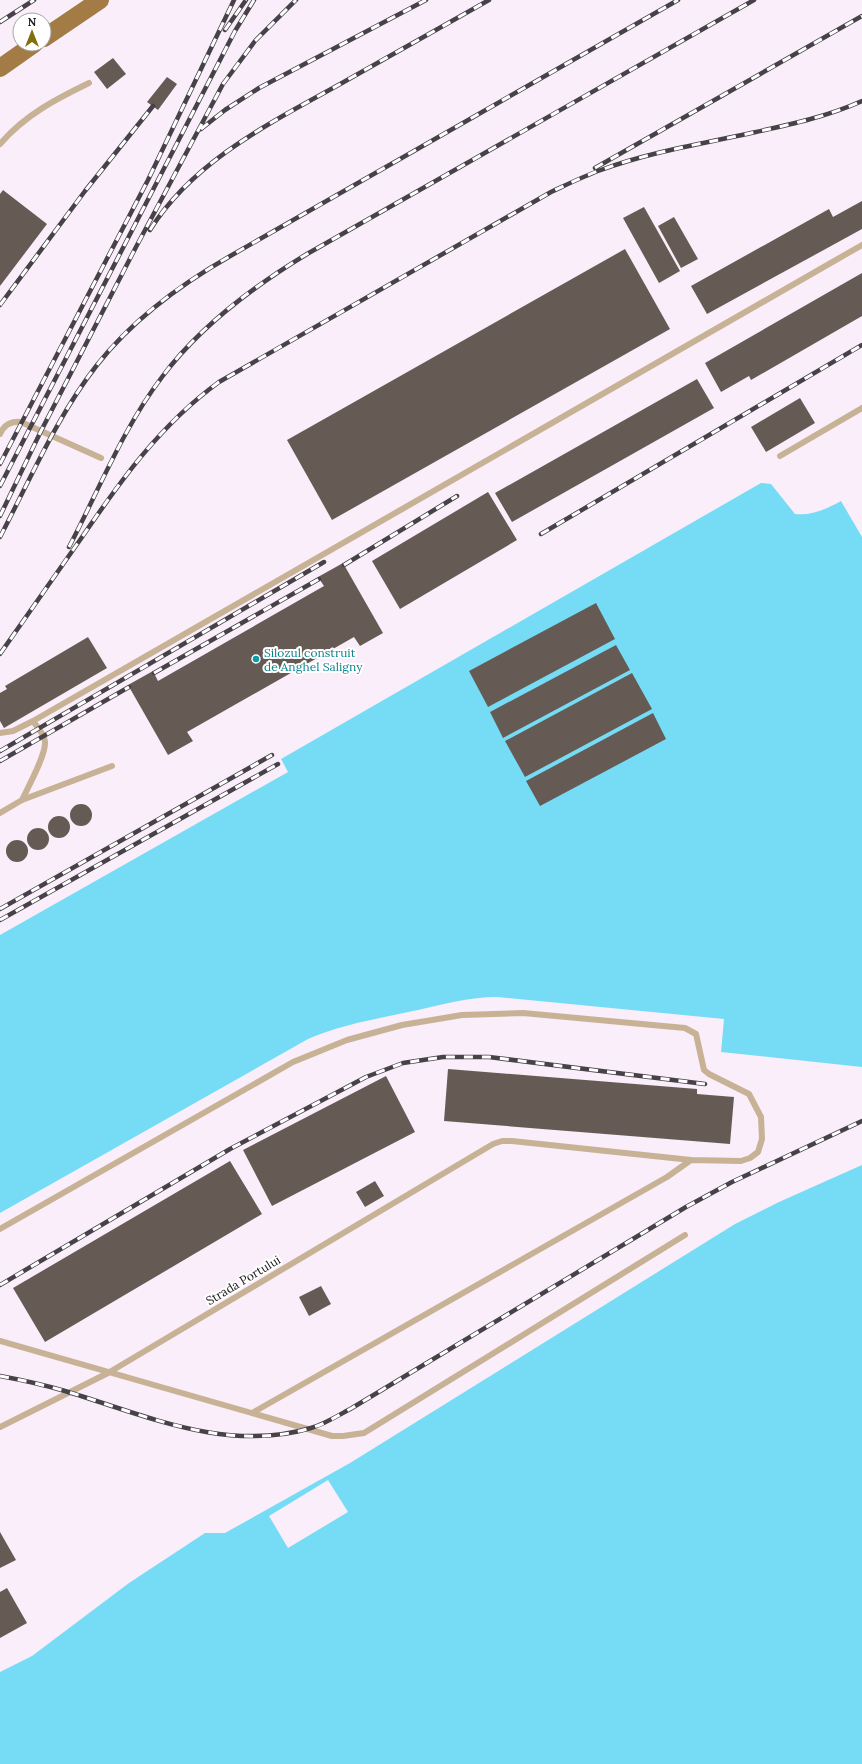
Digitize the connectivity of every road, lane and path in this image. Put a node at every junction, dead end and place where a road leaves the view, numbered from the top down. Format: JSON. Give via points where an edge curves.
{"nodes":[{"id":1,"x":100,"y":0,"type":"edge"},
{"id":2,"x":52,"y":33,"type":"edge"},
{"id":3,"x":23,"y":52,"type":"edge"},
{"id":4,"x":0,"y":68,"type":"edge"},
{"id":5,"x":89,"y":83,"type":"dead end"},
{"id":6,"x":0,"y":144,"type":"edge"},
{"id":7,"x":862,"y":245,"type":"edge"},
{"id":8,"x":862,"y":408,"type":"edge"},
{"id":9,"x":0,"y":434,"type":"edge"},
{"id":10,"x":780,"y":456,"type":"dead end"},
{"id":11,"x":102,"y":458,"type":"dead end"},
{"id":12,"x":33,"y":720,"type":"junction"},
{"id":13,"x":0,"y":733,"type":"edge"},
{"id":14,"x":112,"y":766,"type":"dead end"},
{"id":15,"x":22,"y":800,"type":"junction"},
{"id":16,"x":0,"y":813,"type":"edge"},
{"id":17,"x":691,"y":1160,"type":"junction"},
{"id":18,"x":0,"y":1229,"type":"edge"},
{"id":19,"x":685,"y":1234,"type":"dead end"},
{"id":20,"x":0,"y":1341,"type":"edge"},
{"id":21,"x":108,"y":1373,"type":"junction"},
{"id":22,"x":252,"y":1413,"type":"junction"},
{"id":23,"x":0,"y":1427,"type":"edge"}],
"edges":[{"from":1,"to":2,"type":"main road"},
{"from":3,"to":4,"type":"main road"},
{"from":5,"to":6,"type":"lane","via":[[30,115]]},
{"from":7,"to":12,"type":"lane"},
{"from":8,"to":10,"type":"lane"},
{"from":9,"to":11,"type":"lane","via":[[13,421],[21,422]]},
{"from":12,"to":13,"type":"lane","via":[[13,731]]},
{"from":12,"to":15,"type":"lane","via":[[45,742],[41,758]]},
{"from":14,"to":15,"type":"lane"},
{"from":15,"to":16,"type":"lane"},
{"from":17,"to":18,"type":"lane","via":[[740,1161],[758,1152],[762,1139],[761,1117],[749,1094],[704,1070],[696,1034],[685,1028],[523,1014],[462,1015],[402,1025],[347,1040],[293,1062]]},
{"from":17,"to":21,"type":"lane","name":"Strada Portului","via":[[512,1141],[493,1144]]},
{"from":17,"to":22,"type":"lane","via":[[660,1181]]},
{"from":19,"to":22,"type":"lane","via":[[364,1433],[332,1436]]},
{"from":20,"to":21,"type":"lane"},
{"from":21,"to":22,"type":"lane"},
{"from":21,"to":23,"type":"lane","name":"Strada Portului"}]}
